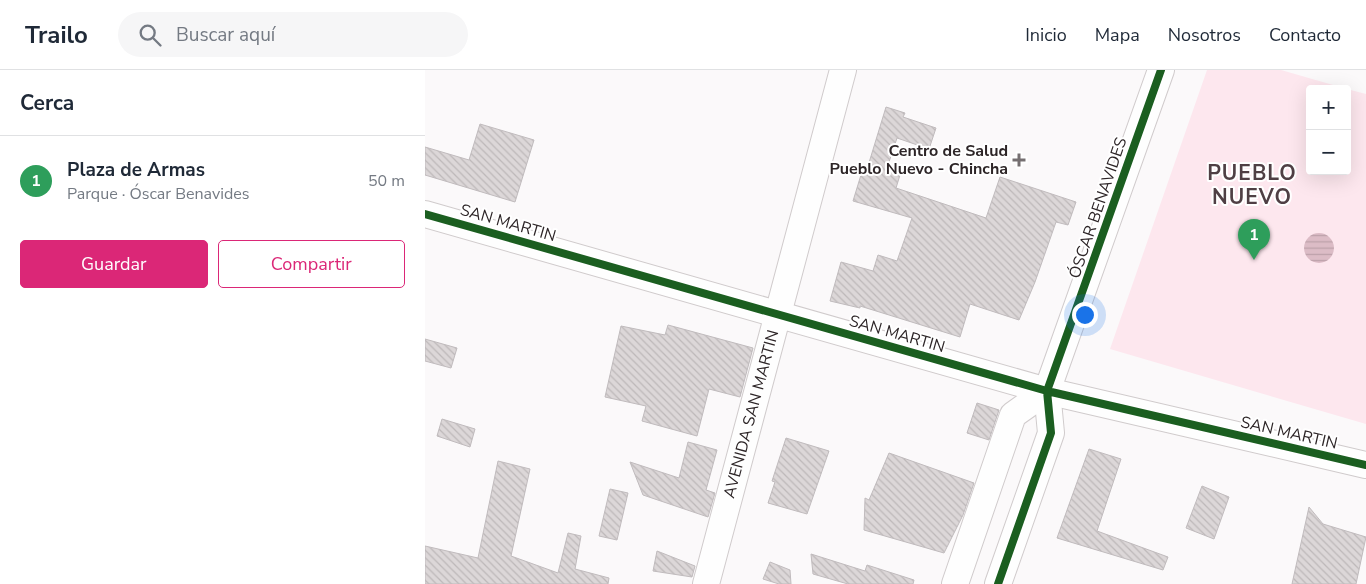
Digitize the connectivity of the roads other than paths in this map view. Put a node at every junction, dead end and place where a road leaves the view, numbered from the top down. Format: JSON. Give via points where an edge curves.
{"nodes":[{"id":1,"x":843,"y":70,"type":"edge"},
{"id":2,"x":1161,"y":70,"type":"edge"},
{"id":3,"x":425,"y":214,"type":"edge"},
{"id":4,"x":779,"y":314,"type":"junction"},
{"id":5,"x":1047,"y":391,"type":"junction"},
{"id":6,"x":1366,"y":466,"type":"edge"},
{"id":7,"x":706,"y":584,"type":"edge"},
{"id":8,"x":955,"y":584,"type":"edge"},
{"id":9,"x":998,"y":584,"type":"edge"}],
"edges":[{"from":1,"to":4,"type":"street","name":"AVENIDA SAN MARTIN"},
{"from":2,"to":5,"type":"street","name":"ÓSCAR BENAVIDES"},
{"from":3,"to":4,"type":"street","name":"SAN MARTIN"},
{"from":4,"to":5,"type":"street","name":"SAN MARTIN"},
{"from":4,"to":7,"type":"street","name":"AVENIDA SAN MARTIN"},
{"from":5,"to":6,"type":"street","name":"SAN MARTIN"},
{"from":5,"to":8,"type":"street","via":[[1013,415]]},
{"from":5,"to":9,"type":"street","name":"ÓSCAR BENAVIDES","via":[[1051,433]]}]}
